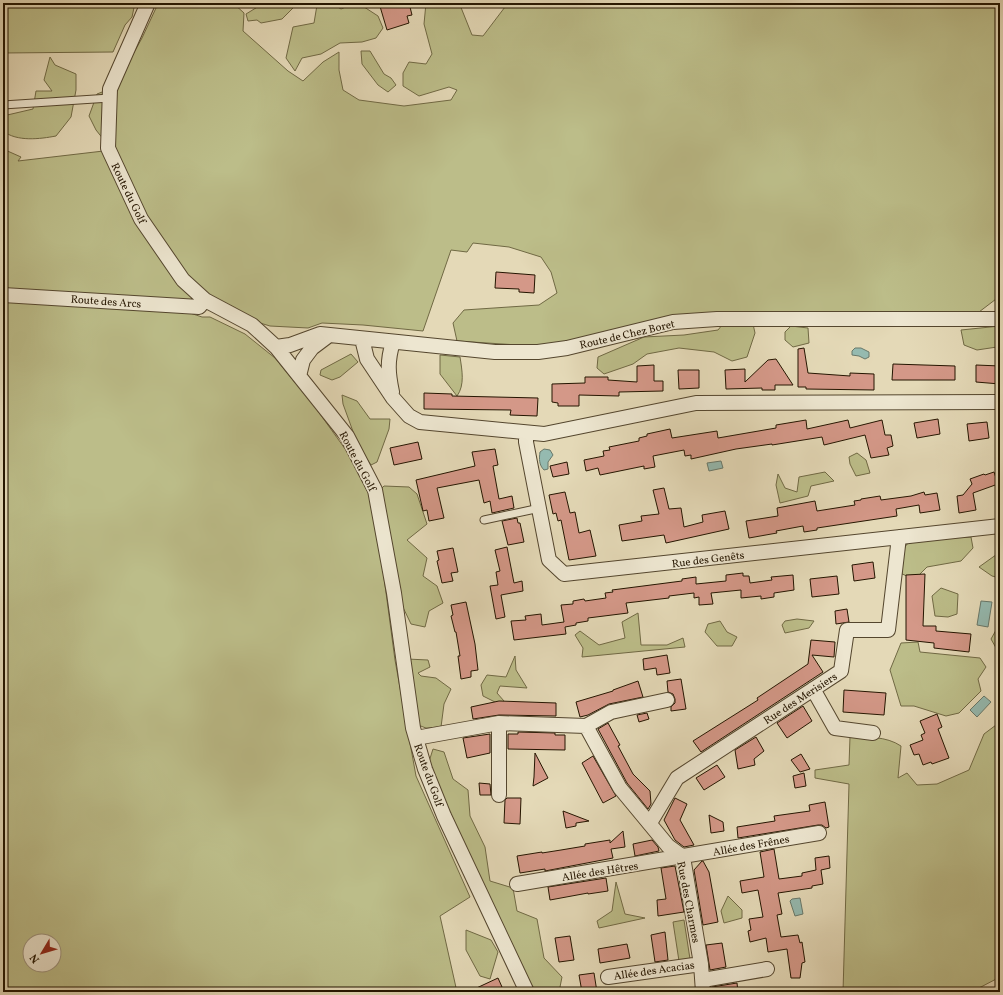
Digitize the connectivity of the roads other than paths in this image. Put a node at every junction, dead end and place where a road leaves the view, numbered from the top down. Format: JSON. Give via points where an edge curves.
{"nodes":[{"id":1,"x":148,"y":3,"type":"edge"},
{"id":2,"x":110,"y":98,"type":"junction"},
{"id":3,"x":3,"y":105,"type":"edge"},
{"id":4,"x":3,"y":294,"type":"edge"},
{"id":5,"x":205,"y":300,"type":"junction"},
{"id":6,"x":1000,"y":319,"type":"edge"},
{"id":7,"x":328,"y":335,"type":"junction"},
{"id":8,"x":362,"y":339,"type":"junction"},
{"id":9,"x":393,"y":342,"type":"junction"},
{"id":10,"x":276,"y":346,"type":"junction"},
{"id":11,"x":300,"y":376,"type":"junction"},
{"id":12,"x":393,"y":398,"type":"junction"},
{"id":13,"x":1000,"y":402,"type":"edge"},
{"id":14,"x":526,"y":433,"type":"junction"},
{"id":15,"x":540,"y":508,"type":"junction"},
{"id":16,"x":484,"y":520,"type":"dead end"},
{"id":17,"x":1000,"y":526,"type":"edge"},
{"id":18,"x":899,"y":537,"type":"junction"},
{"id":19,"x":813,"y":689,"type":"junction"},
{"id":20,"x":666,"y":700,"type":"dead end"},
{"id":21,"x":499,"y":723,"type":"junction"},
{"id":22,"x":586,"y":726,"type":"junction"},
{"id":23,"x":873,"y":733,"type":"dead end"},
{"id":24,"x":416,"y":738,"type":"junction"},
{"id":25,"x":499,"y":794,"type":"dead end"},
{"id":26,"x":650,"y":823,"type":"junction"},
{"id":27,"x":819,"y":833,"type":"dead end"},
{"id":28,"x":683,"y":857,"type":"junction"},
{"id":29,"x":517,"y":884,"type":"dead end"},
{"id":30,"x":700,"y":964,"type":"junction"},
{"id":31,"x":768,"y":969,"type":"dead end"},
{"id":32,"x":608,"y":977,"type":"dead end"},
{"id":33,"x":703,"y":986,"type":"edge"},
{"id":34,"x":527,"y":992,"type":"edge"}],
"edges":[{"from":1,"to":2,"type":"street","name":"Route du Golf","via":[[110,89]]},
{"from":2,"to":3,"type":"lane"},
{"from":2,"to":5,"type":"street","name":"Route du Golf","via":[[108,148],[134,205],[183,280]]},
{"from":4,"to":5,"type":"street","name":"Route des Arcs","via":[[199,307]]},
{"from":5,"to":10,"type":"street","name":"Route du Golf","via":[[252,325]]},
{"from":6,"to":9,"type":"street","name":"Route de Chez Boret","via":[[717,319],[673,322],[567,348],[538,352],[495,352]]},
{"from":7,"to":8,"type":"street","name":"Route de Chez Boret"},
{"from":7,"to":10,"type":"street","name":"Route de Chez Boret","via":[[320,334],[290,345]]},
{"from":7,"to":11,"type":"street","via":[[312,348],[303,360]]},
{"from":8,"to":9,"type":"street","name":"Route de Chez Boret"},
{"from":8,"to":12,"type":"street","via":[[367,359]]},
{"from":9,"to":12,"type":"street","via":[[388,370]]},
{"from":10,"to":11,"type":"street","name":"Route du Golf"},
{"from":11,"to":24,"type":"street","name":"Route du Golf","via":[[347,436],[375,490],[394,593],[412,728]]},
{"from":12,"to":14,"type":"street","via":[[409,416],[420,422]]},
{"from":13,"to":14,"type":"street","via":[[696,403],[544,434]]},
{"from":14,"to":15,"type":"street","name":"Rue des Genêts"},
{"from":15,"to":16,"type":"lane"},
{"from":15,"to":18,"type":"street","name":"Rue des Genêts","via":[[549,560],[564,574]]},
{"from":17,"to":18,"type":"street","name":"Rue des Genêts"},
{"from":18,"to":19,"type":"street","name":"Rue des Merisiers","via":[[888,630],[847,630],[841,671]]},
{"from":19,"to":23,"type":"street","via":[[835,728]]},
{"from":19,"to":26,"type":"street","name":"Rue des Merisiers","via":[[677,778]]},
{"from":20,"to":22,"type":"street","via":[[611,712]]},
{"from":21,"to":22,"type":"street"},
{"from":21,"to":24,"type":"street"},
{"from":21,"to":25,"type":"street"},
{"from":22,"to":26,"type":"street","name":"Rue des Charmes","via":[[620,788]]},
{"from":24,"to":34,"type":"street","name":"Route du Golf","via":[[425,769],[444,816]]},
{"from":26,"to":28,"type":"street","name":"Rue des Charmes","via":[[668,846]]},
{"from":27,"to":28,"type":"street","name":"Allée des Frênes"},
{"from":28,"to":29,"type":"street","name":"Allée des Hêtres"},
{"from":28,"to":30,"type":"street","name":"Rue des Charmes"},
{"from":30,"to":32,"type":"street","name":"Allée des Acacias"},
{"from":30,"to":33,"type":"street","name":"Rue des Charmes"},
{"from":31,"to":33,"type":"street"}]}
